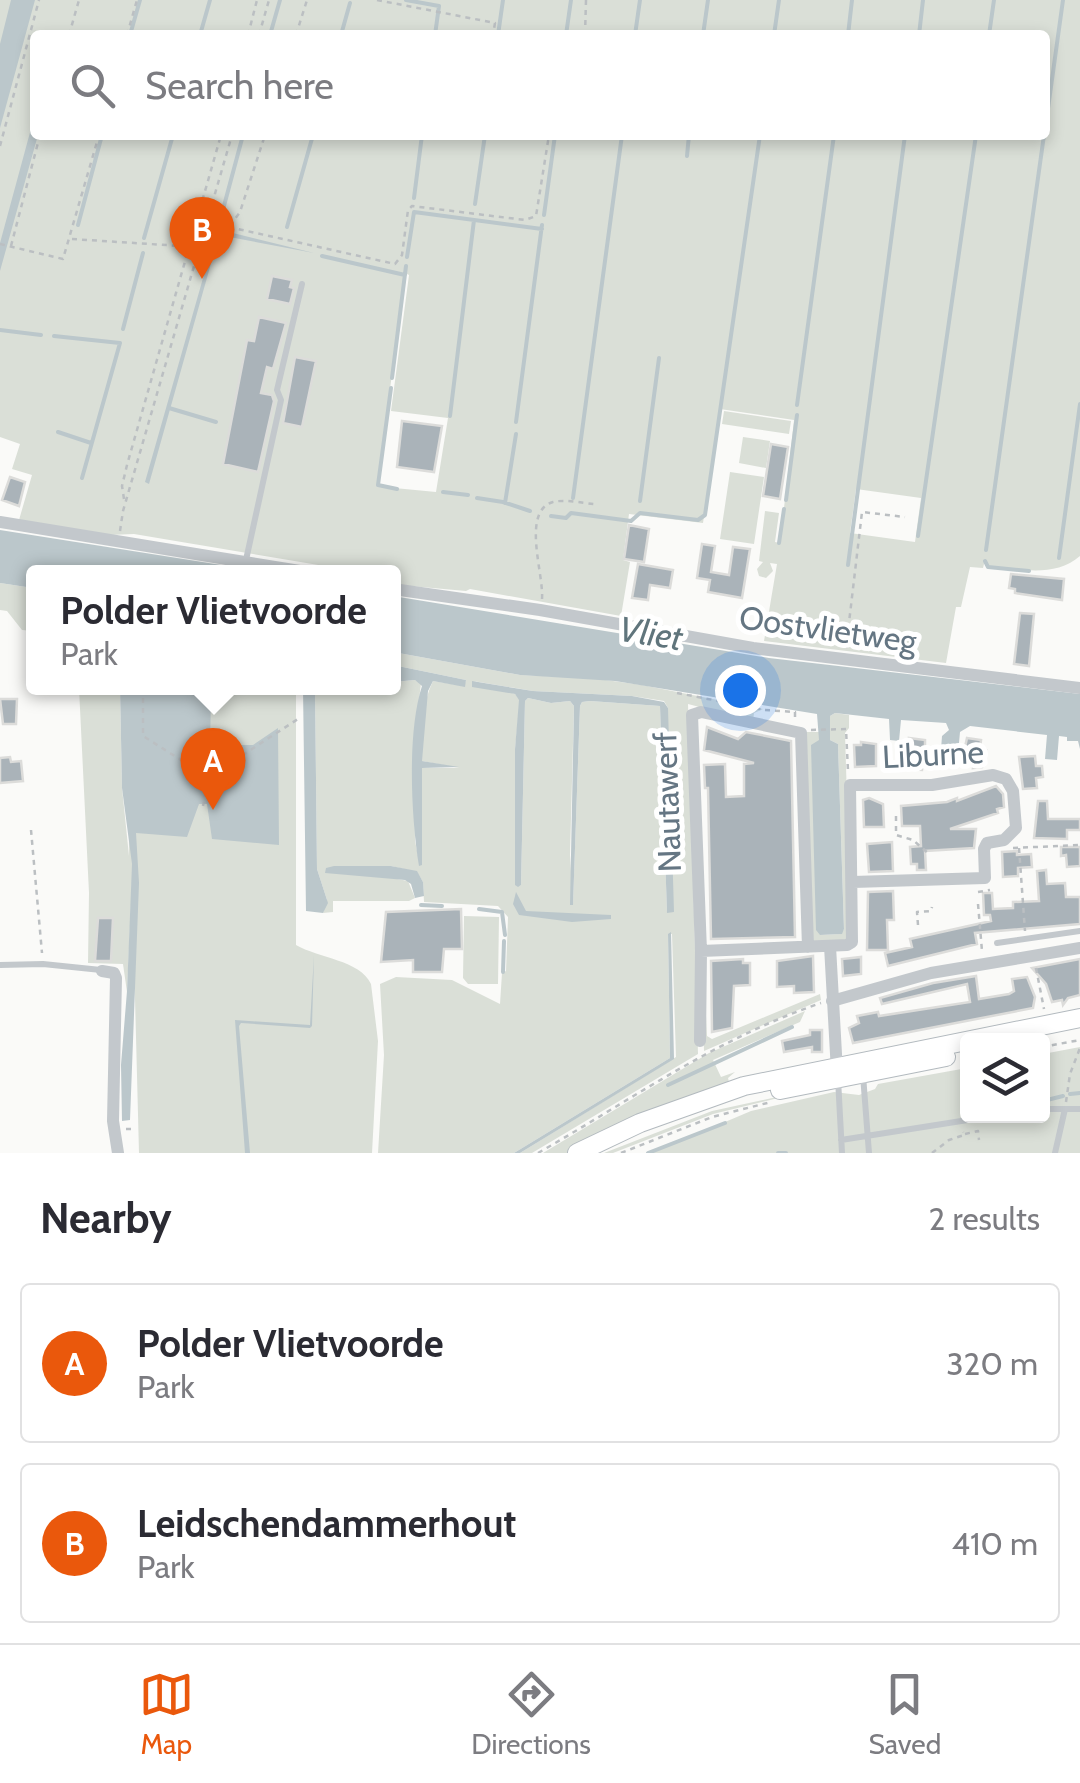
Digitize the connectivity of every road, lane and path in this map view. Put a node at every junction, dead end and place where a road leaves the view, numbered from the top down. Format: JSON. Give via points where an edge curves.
{"nodes":[{"id":1,"x":39,"y":0,"type":"edge"},
{"id":2,"x":79,"y":0,"type":"edge"},
{"id":3,"x":137,"y":0,"type":"edge"},
{"id":4,"x":257,"y":0,"type":"edge"},
{"id":5,"x":269,"y":0,"type":"edge"},
{"id":6,"x":308,"y":0,"type":"edge"},
{"id":7,"x":377,"y":0,"type":"edge"},
{"id":8,"x":586,"y":0,"type":"edge"},
{"id":9,"x":31,"y":30,"type":"edge"},
{"id":10,"x":70,"y":30,"type":"edge"},
{"id":11,"x":128,"y":30,"type":"edge"},
{"id":12,"x":249,"y":30,"type":"edge"},
{"id":13,"x":261,"y":30,"type":"edge"},
{"id":14,"x":298,"y":30,"type":"edge"},
{"id":15,"x":494,"y":30,"type":"edge"},
{"id":16,"x":584,"y":30,"type":"edge"},
{"id":17,"x":30,"y":34,"type":"edge"},
{"id":18,"x":39,"y":140,"type":"edge"},
{"id":19,"x":98,"y":140,"type":"edge"},
{"id":20,"x":220,"y":140,"type":"edge"},
{"id":21,"x":231,"y":140,"type":"edge"},
{"id":22,"x":263,"y":140,"type":"edge"},
{"id":23,"x":548,"y":140,"type":"edge"},
{"id":24,"x":0,"y":146,"type":"edge"},
{"id":25,"x":208,"y":222,"type":"junction"},
{"id":26,"x":230,"y":227,"type":"junction"},
{"id":27,"x":203,"y":235,"type":"junction"},
{"id":28,"x":70,"y":239,"type":"junction"},
{"id":29,"x":193,"y":240,"type":"junction"},
{"id":30,"x":0,"y":244,"type":"edge"},
{"id":31,"x":10,"y":247,"type":"junction"},
{"id":32,"x":302,"y":284,"type":"dead end"},
{"id":33,"x":125,"y":503,"type":"junction"},
{"id":34,"x":594,"y":504,"type":"dead end"},
{"id":35,"x":905,"y":517,"type":"dead end"},
{"id":36,"x":0,"y":522,"type":"edge"},
{"id":37,"x":119,"y":542,"type":"junction"},
{"id":38,"x":246,"y":562,"type":"junction"},
{"id":39,"x":264,"y":565,"type":"edge"},
{"id":40,"x":401,"y":590,"type":"edge"},
{"id":41,"x":540,"y":610,"type":"junction"},
{"id":42,"x":844,"y":659,"type":"junction"},
{"id":43,"x":1080,"y":688,"type":"edge"},
{"id":44,"x":677,"y":692,"type":"dead end"},
{"id":45,"x":142,"y":695,"type":"edge"},
{"id":46,"x":765,"y":710,"type":"junction"},
{"id":47,"x":795,"y":715,"type":"dead end"},
{"id":48,"x":298,"y":719,"type":"dead end"},
{"id":49,"x":754,"y":725,"type":"junction"},
{"id":50,"x":808,"y":730,"type":"dead end"},
{"id":51,"x":838,"y":744,"type":"dead end"},
{"id":52,"x":847,"y":744,"type":"junction"},
{"id":53,"x":208,"y":777,"type":"junction"},
{"id":54,"x":850,"y":784,"type":"junction"},
{"id":55,"x":203,"y":806,"type":"dead end"},
{"id":56,"x":896,"y":816,"type":"dead end"},
{"id":57,"x":31,"y":830,"type":"dead end"},
{"id":58,"x":1080,"y":845,"type":"edge"},
{"id":59,"x":1002,"y":848,"type":"dead end"},
{"id":60,"x":1020,"y":848,"type":"junction"},
{"id":61,"x":930,"y":854,"type":"dead end"},
{"id":62,"x":853,"y":882,"type":"junction"},
{"id":63,"x":978,"y":904,"type":"dead end"},
{"id":64,"x":932,"y":907,"type":"dead end"},
{"id":65,"x":918,"y":925,"type":"dead end"},
{"id":66,"x":1080,"y":931,"type":"edge"},
{"id":67,"x":1028,"y":937,"type":"junction"},
{"id":68,"x":997,"y":943,"type":"dead end"},
{"id":69,"x":830,"y":946,"type":"junction"},
{"id":70,"x":808,"y":948,"type":"junction"},
{"id":71,"x":1080,"y":948,"type":"edge"},
{"id":72,"x":701,"y":951,"type":"junction"},
{"id":73,"x":1034,"y":954,"type":"junction"},
{"id":74,"x":983,"y":962,"type":"junction"},
{"id":75,"x":43,"y":964,"type":"junction"},
{"id":76,"x":0,"y":965,"type":"edge"},
{"id":77,"x":102,"y":970,"type":"joint"},
{"id":78,"x":832,"y":1001,"type":"junction"},
{"id":79,"x":1080,"y":1022,"type":"edge"},
{"id":80,"x":1046,"y":1033,"type":"edge"},
{"id":81,"x":1050,"y":1036,"type":"edge"},
{"id":82,"x":1050,"y":1037,"type":"edge"},
{"id":83,"x":1080,"y":1040,"type":"edge"},
{"id":84,"x":700,"y":1042,"type":"dead end"},
{"id":85,"x":1080,"y":1048,"type":"edge"},
{"id":86,"x":960,"y":1052,"type":"edge"},
{"id":87,"x":960,"y":1054,"type":"edge"},
{"id":88,"x":837,"y":1073,"type":"junction"},
{"id":89,"x":863,"y":1074,"type":"junction"},
{"id":90,"x":1065,"y":1108,"type":"junction"},
{"id":91,"x":1050,"y":1109,"type":"edge"},
{"id":92,"x":1080,"y":1109,"type":"edge"},
{"id":93,"x":960,"y":1121,"type":"edge"},
{"id":94,"x":961,"y":1123,"type":"edge"},
{"id":95,"x":964,"y":1135,"type":"junction"},
{"id":96,"x":868,"y":1138,"type":"junction"},
{"id":97,"x":842,"y":1140,"type":"junction"},
{"id":98,"x":980,"y":1140,"type":"dead end"},
{"id":99,"x":118,"y":1153,"type":"edge"},
{"id":100,"x":538,"y":1153,"type":"edge"},
{"id":101,"x":577,"y":1153,"type":"edge"},
{"id":102,"x":596,"y":1153,"type":"edge"},
{"id":103,"x":842,"y":1153,"type":"edge"},
{"id":104,"x":869,"y":1153,"type":"edge"},
{"id":105,"x":932,"y":1153,"type":"edge"},
{"id":106,"x":1055,"y":1153,"type":"edge"}],
"edges":[{"from":1,"to":9,"type":"path"},
{"from":2,"to":10,"type":"path"},
{"from":3,"to":11,"type":"path"},
{"from":4,"to":12,"type":"path"},
{"from":5,"to":13,"type":"path"},
{"from":6,"to":14,"type":"path"},
{"from":7,"to":15,"type":"path","via":[[495,23]]},
{"from":8,"to":16,"type":"path"},
{"from":17,"to":24,"type":"path"},
{"from":18,"to":31,"type":"path"},
{"from":19,"to":28,"type":"path"},
{"from":20,"to":29,"type":"path"},
{"from":21,"to":25,"type":"path"},
{"from":22,"to":26,"type":"path"},
{"from":23,"to":26,"type":"path","via":[[536,216],[412,206],[395,264]]},
{"from":25,"to":26,"type":"path"},
{"from":25,"to":27,"type":"path"},
{"from":27,"to":29,"type":"path"},
{"from":27,"to":33,"type":"path"},
{"from":28,"to":29,"type":"path","via":[[181,246]]},
{"from":28,"to":31,"type":"path","via":[[62,259]]},
{"from":29,"to":33,"type":"path","via":[[124,475]]},
{"from":30,"to":31,"type":"path"},
{"from":32,"to":38,"type":"lane"},
{"from":33,"to":37,"type":"path"},
{"from":34,"to":41,"type":"path","via":[[554,502],[542,508],[536,521]]},
{"from":35,"to":42,"type":"path","via":[[862,512]]},
{"from":36,"to":37,"type":"street"},
{"from":37,"to":38,"type":"street"},
{"from":38,"to":39,"type":"street"},
{"from":40,"to":41,"type":"street","name":"Oostvlietweg"},
{"from":41,"to":42,"type":"street","name":"Oostvlietweg"},
{"from":42,"to":43,"type":"street","name":"Oostvlietweg"},
{"from":44,"to":46,"type":"path"},
{"from":45,"to":53,"type":"path","via":[[143,736]]},
{"from":46,"to":47,"type":"path"},
{"from":46,"to":49,"type":"path","via":[[755,715]]},
{"from":48,"to":53,"type":"path"},
{"from":49,"to":70,"type":"street","name":"Nautawerf","via":[[801,733]]},
{"from":49,"to":72,"type":"street","name":"Nautawerf","via":[[692,715]]},
{"from":50,"to":52,"type":"path","name":"Liburne","via":[[846,728]]},
{"from":51,"to":52,"type":"path"},
{"from":52,"to":54,"type":"path","name":"Liburne"},
{"from":53,"to":55,"type":"path"},
{"from":54,"to":62,"type":"street","name":"Liburne"},
{"from":54,"to":62,"type":"street","name":"Liburne","via":[[1006,779],[1016,828],[1004,840],[987,843],[985,878]]},
{"from":56,"to":61,"type":"path","via":[[896,835]]},
{"from":57,"to":75,"type":"path"},
{"from":58,"to":60,"type":"path"},
{"from":59,"to":60,"type":"path"},
{"from":60,"to":67,"type":"path"},
{"from":62,"to":69,"type":"street","name":"Liburne","via":[[852,942]]},
{"from":63,"to":74,"type":"path"},
{"from":64,"to":65,"type":"path","via":[[917,912]]},
{"from":66,"to":67,"type":"lane"},
{"from":67,"to":68,"type":"lane"},
{"from":67,"to":73,"type":"lane"},
{"from":69,"to":70,"type":"street"},
{"from":69,"to":78,"type":"street"},
{"from":70,"to":72,"type":"street"},
{"from":71,"to":73,"type":"street"},
{"from":72,"to":84,"type":"street","name":"Nautawerf"},
{"from":73,"to":74,"type":"street"},
{"from":73,"to":80,"type":"path"},
{"from":74,"to":78,"type":"street"},
{"from":75,"to":76,"type":"lane"},
{"from":75,"to":77,"type":"lane"},
{"from":77,"to":99,"type":"street","via":[[116,978]]},
{"from":78,"to":88,"type":"street"},
{"from":78,"to":100,"type":"path","via":[[700,1056]]},
{"from":79,"to":81,"type":"main road"},
{"from":82,"to":83,"type":"path"},
{"from":85,"to":90,"type":"path"},
{"from":86,"to":88,"type":"main road"},
{"from":87,"to":89,"type":"main road"},
{"from":88,"to":89,"type":"main road"},
{"from":88,"to":97,"type":"lane"},
{"from":88,"to":101,"type":"main road","via":[[702,1099]]},
{"from":88,"to":102,"type":"main road","via":[[716,1105]]},
{"from":89,"to":96,"type":"lane"},
{"from":90,"to":91,"type":"lane"},
{"from":90,"to":92,"type":"lane"},
{"from":90,"to":106,"type":"lane"},
{"from":93,"to":96,"type":"lane"},
{"from":94,"to":95,"type":"path"},
{"from":95,"to":98,"type":"path","via":[[978,1130]]},
{"from":95,"to":105,"type":"path"},
{"from":96,"to":97,"type":"lane"},
{"from":96,"to":104,"type":"lane"},
{"from":97,"to":103,"type":"lane"}]}
